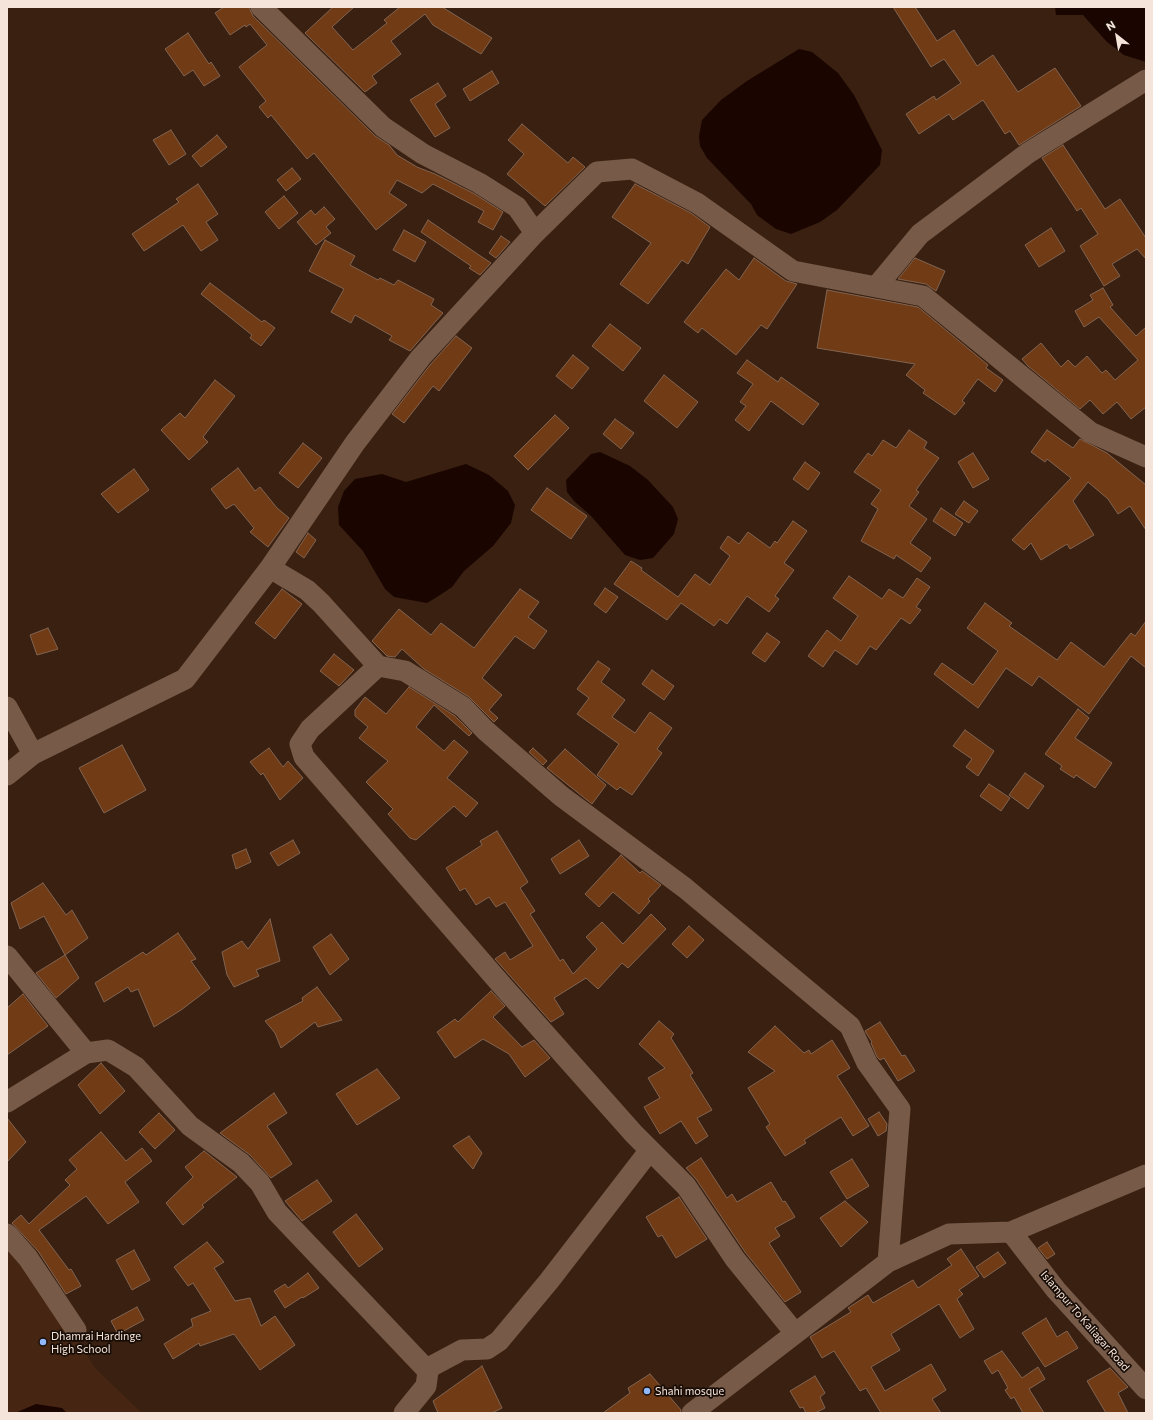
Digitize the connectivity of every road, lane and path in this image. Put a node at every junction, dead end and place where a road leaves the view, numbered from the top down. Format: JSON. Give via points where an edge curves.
{"nodes":[{"id":1,"x":261,"y":7,"type":"edge"},
{"id":2,"x":1146,"y":80,"type":"edge"},
{"id":3,"x":535,"y":233,"type":"junction"},
{"id":4,"x":876,"y":287,"type":"junction"},
{"id":5,"x":1146,"y":457,"type":"edge"},
{"id":6,"x":270,"y":568,"type":"junction"},
{"id":7,"x":378,"y":666,"type":"junction"},
{"id":8,"x":7,"y":707,"type":"edge"},
{"id":9,"x":33,"y":754,"type":"junction"},
{"id":10,"x":7,"y":775,"type":"edge"},
{"id":11,"x":7,"y":956,"type":"edge"},
{"id":12,"x":86,"y":1053,"type":"junction"},
{"id":13,"x":7,"y":1102,"type":"edge"},
{"id":14,"x":650,"y":1150,"type":"junction"},
{"id":15,"x":1146,"y":1175,"type":"edge"},
{"id":16,"x":1011,"y":1232,"type":"junction"},
{"id":17,"x":7,"y":1234,"type":"edge"},
{"id":18,"x":888,"y":1262,"type":"junction"},
{"id":19,"x":76,"y":1330,"type":"dead end"},
{"id":20,"x":795,"y":1333,"type":"junction"},
{"id":21,"x":428,"y":1371,"type":"junction"},
{"id":22,"x":1146,"y":1389,"type":"edge"},
{"id":23,"x":404,"y":1413,"type":"edge"},
{"id":24,"x":692,"y":1413,"type":"edge"}],
"edges":[{"from":1,"to":3,"type":"street","via":[[383,127],[423,154],[518,207]]},
{"from":2,"to":4,"type":"street","via":[[1028,153],[920,234]]},
{"from":3,"to":4,"type":"street","via":[[597,172],[632,169],[697,203],[793,271]]},
{"from":3,"to":6,"type":"street","via":[[421,357],[355,443]]},
{"from":4,"to":5,"type":"street","via":[[923,296],[1090,432]]},
{"from":6,"to":7,"type":"street","via":[[306,590],[321,603]]},
{"from":6,"to":9,"type":"street","via":[[185,679]]},
{"from":7,"to":14,"type":"street","via":[[310,729],[300,744],[304,757],[499,982]]},
{"from":7,"to":18,"type":"street","via":[[405,671],[463,708],[561,796],[685,888],[850,1026],[867,1063],[900,1109]]},
{"from":8,"to":9,"type":"street"},
{"from":9,"to":10,"type":"street"},
{"from":11,"to":12,"type":"street"},
{"from":12,"to":13,"type":"street"},
{"from":12,"to":21,"type":"street","via":[[108,1050],[136,1067],[190,1126],[241,1163],[260,1183],[277,1212]]},
{"from":14,"to":20,"type":"street","via":[[686,1186],[736,1259]]},
{"from":14,"to":21,"type":"street","via":[[549,1281],[499,1341],[487,1349],[462,1350],[432,1366]]},
{"from":15,"to":16,"type":"street"},
{"from":16,"to":18,"type":"street","via":[[949,1234]]},
{"from":16,"to":22,"type":"street","name":"Islampur To Kaliagar Road","via":[[1056,1290]]},
{"from":17,"to":19,"type":"street","via":[[28,1258]]},
{"from":18,"to":20,"type":"street"},
{"from":20,"to":24,"type":"street"},
{"from":21,"to":23,"type":"street","via":[[426,1386]]}]}
